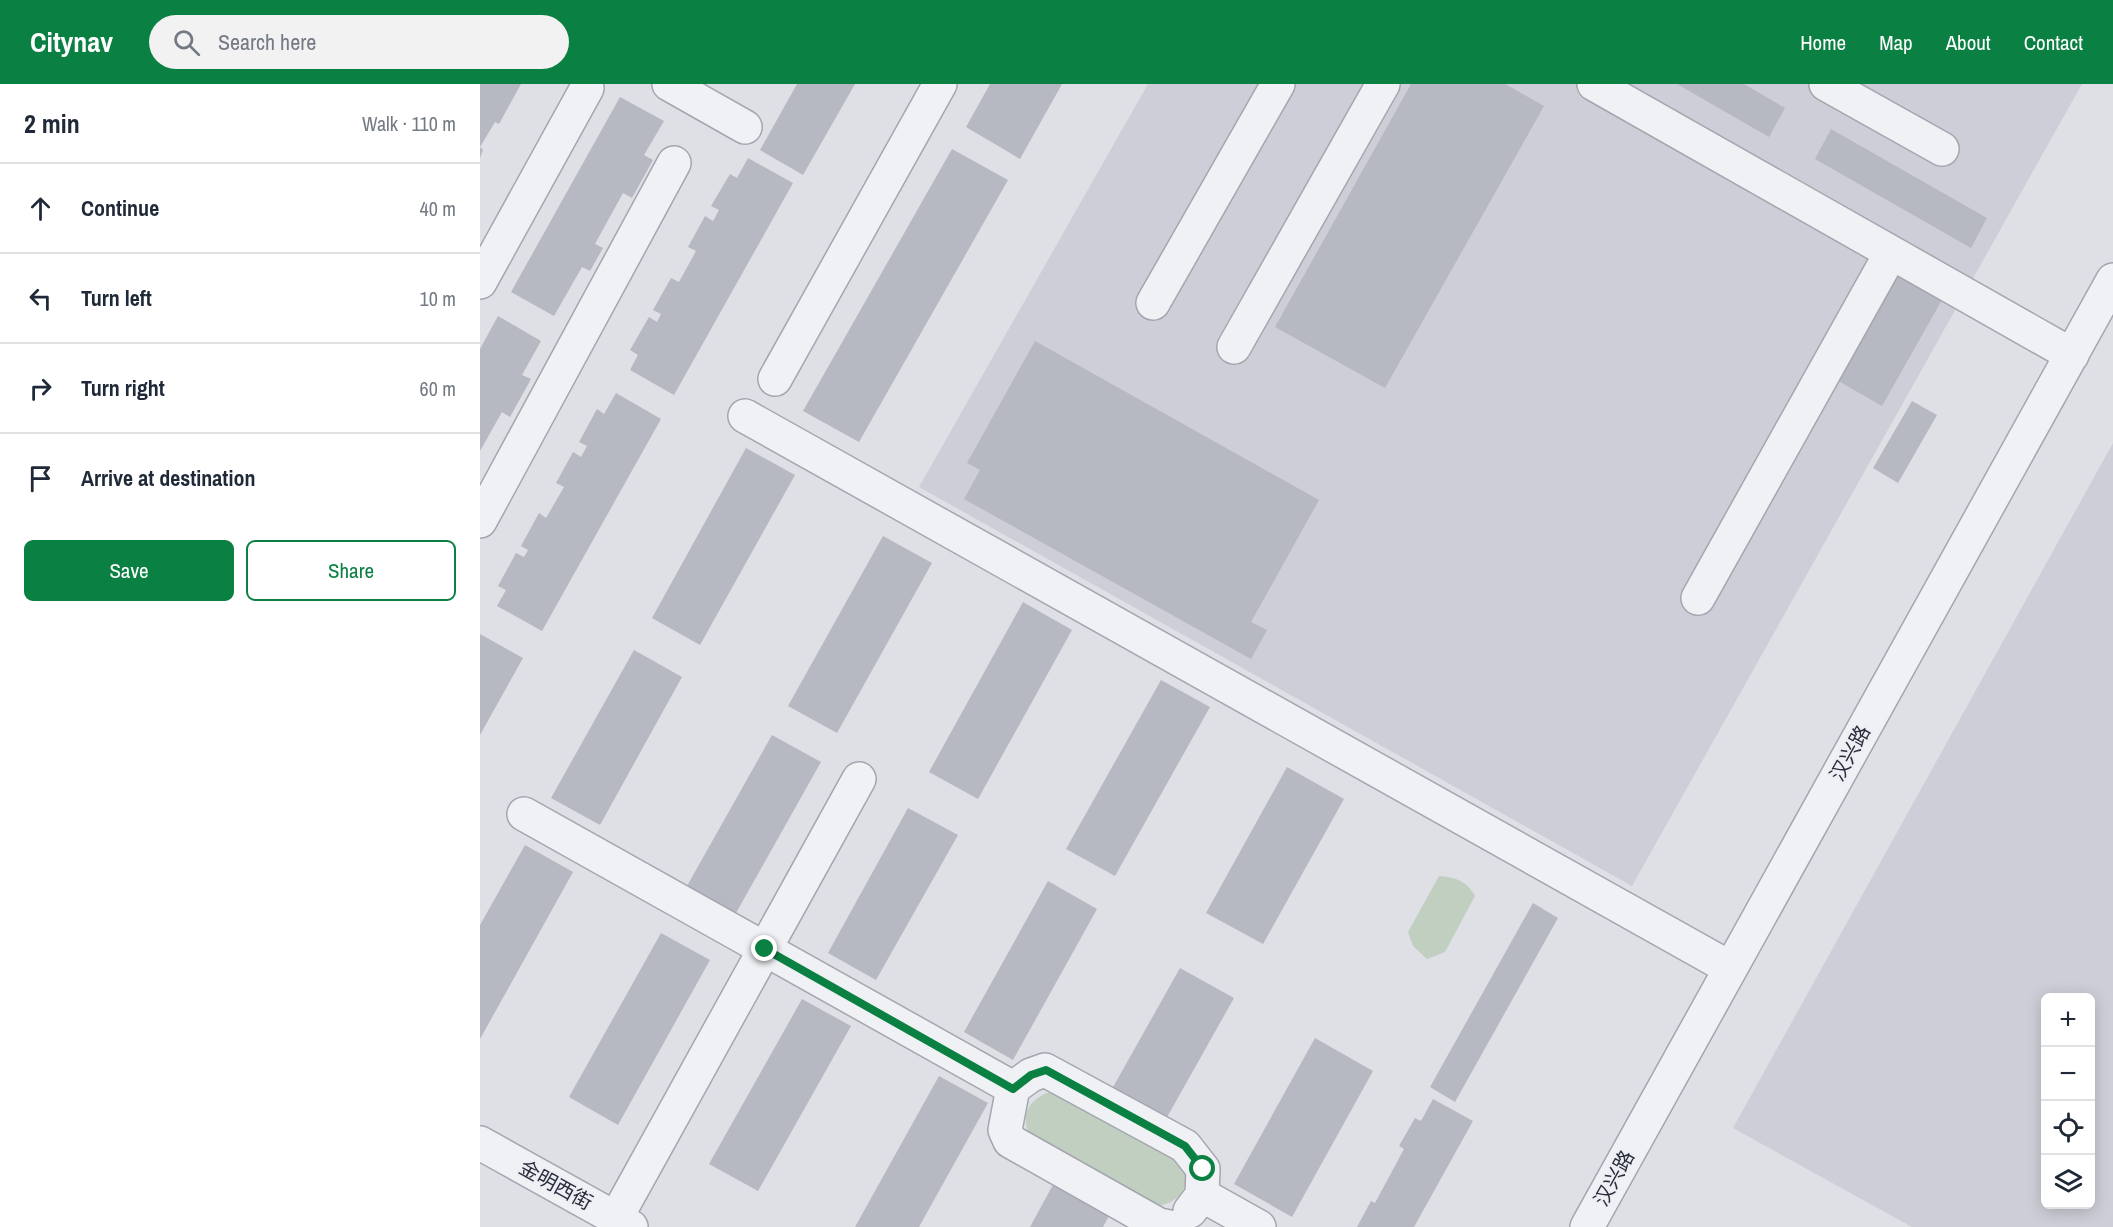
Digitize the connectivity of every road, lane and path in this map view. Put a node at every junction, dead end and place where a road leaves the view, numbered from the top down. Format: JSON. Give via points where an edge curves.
{"nodes":[{"id":1,"x":669,"y":84,"type":"edge"},
{"id":2,"x":940,"y":84,"type":"edge"},
{"id":3,"x":1278,"y":84,"type":"edge"},
{"id":4,"x":1383,"y":84,"type":"edge"},
{"id":5,"x":1594,"y":84,"type":"edge"},
{"id":6,"x":1826,"y":84,"type":"edge"},
{"id":7,"x":587,"y":88,"type":"dead end"},
{"id":8,"x":745,"y":127,"type":"dead end"},
{"id":9,"x":1942,"y":148,"type":"dead end"},
{"id":10,"x":674,"y":163,"type":"dead end"},
{"id":11,"x":1891,"y":253,"type":"junction"},
{"id":12,"x":2113,"y":280,"type":"edge"},
{"id":13,"x":480,"y":282,"type":"edge"},
{"id":14,"x":1153,"y":303,"type":"dead end"},
{"id":15,"x":2113,"y":328,"type":"edge"},
{"id":16,"x":1234,"y":347,"type":"dead end"},
{"id":17,"x":2072,"y":355,"type":"junction"},
{"id":18,"x":775,"y":379,"type":"dead end"},
{"id":19,"x":745,"y":416,"type":"dead end"},
{"id":20,"x":480,"y":520,"type":"edge"},
{"id":21,"x":1698,"y":598,"type":"dead end"},
{"id":22,"x":859,"y":779,"type":"dead end"},
{"id":23,"x":524,"y":814,"type":"dead end"},
{"id":24,"x":765,"y":949,"type":"junction"},
{"id":25,"x":1730,"y":968,"type":"junction"},
{"id":26,"x":1013,"y":1089,"type":"junction"},
{"id":27,"x":480,"y":1143,"type":"edge"},
{"id":28,"x":1202,"y":1195,"type":"junction"},
{"id":29,"x":623,"y":1223,"type":"edge"},
{"id":30,"x":1170,"y":1227,"type":"edge"},
{"id":31,"x":1259,"y":1227,"type":"edge"},
{"id":32,"x":1587,"y":1227,"type":"edge"},
{"id":33,"x":1613,"y":1227,"type":"edge"}],
"edges":[{"from":1,"to":8,"type":"street"},
{"from":2,"to":18,"type":"street"},
{"from":3,"to":14,"type":"street"},
{"from":4,"to":16,"type":"street"},
{"from":5,"to":11,"type":"street"},
{"from":6,"to":9,"type":"street"},
{"from":7,"to":13,"type":"street"},
{"from":10,"to":20,"type":"street"},
{"from":11,"to":17,"type":"street"},
{"from":11,"to":21,"type":"street"},
{"from":12,"to":17,"type":"street","name":"汉兴路"},
{"from":15,"to":33,"type":"street","name":"汉兴路"},
{"from":17,"to":25,"type":"street","name":"汉兴路"},
{"from":19,"to":25,"type":"street"},
{"from":22,"to":24,"type":"street"},
{"from":23,"to":24,"type":"street"},
{"from":24,"to":26,"type":"street"},
{"from":24,"to":29,"type":"street"},
{"from":25,"to":32,"type":"street","name":"汉兴路"},
{"from":26,"to":28,"type":"street","via":[[1031,1075],[1046,1070],[1185,1146],[1203,1169]]},
{"from":26,"to":30,"type":"street","via":[[1005,1130],[1010,1141],[1159,1225]]},
{"from":27,"to":29,"type":"street","name":"金明西街"},
{"from":28,"to":30,"type":"street","via":[[1184,1219]]},
{"from":28,"to":31,"type":"street"}]}
